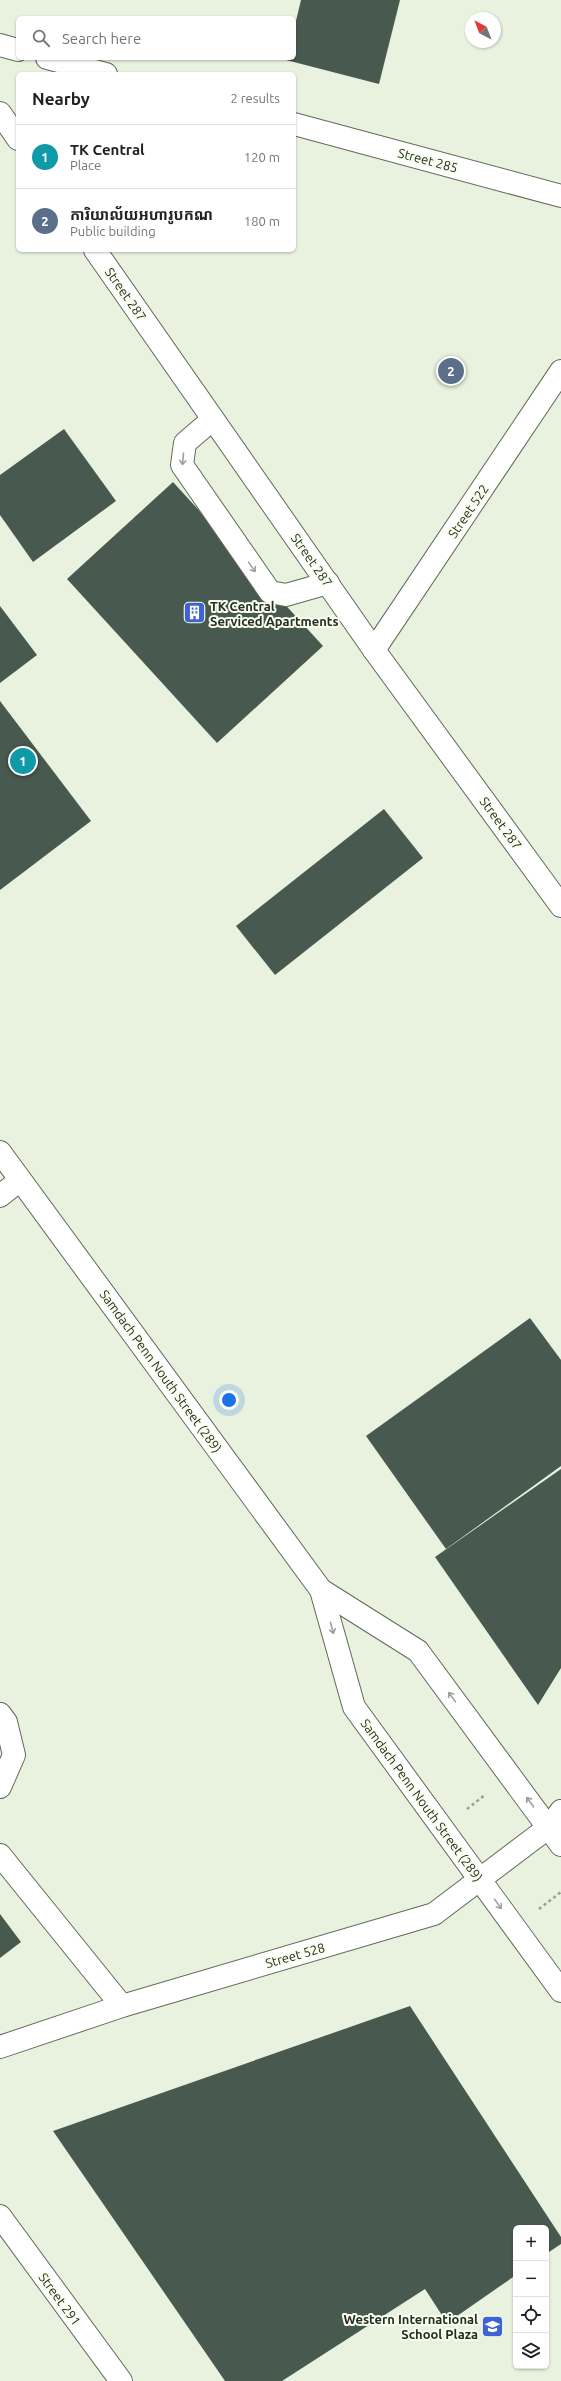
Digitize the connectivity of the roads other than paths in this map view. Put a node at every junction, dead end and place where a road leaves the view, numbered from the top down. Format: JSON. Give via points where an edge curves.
{"nodes":[{"id":1,"x":0,"y":46,"type":"edge"},
{"id":2,"x":16,"y":50,"type":"edge"},
{"id":3,"x":54,"y":60,"type":"edge"},
{"id":4,"x":98,"y":72,"type":"edge"},
{"id":5,"x":0,"y":113,"type":"edge"},
{"id":6,"x":296,"y":125,"type":"edge"},
{"id":7,"x":16,"y":136,"type":"edge"},
{"id":8,"x":561,"y":196,"type":"edge"},
{"id":9,"x":96,"y":252,"type":"edge"},
{"id":10,"x":561,"y":371,"type":"edge"},
{"id":11,"x":213,"y":419,"type":"junction"},
{"id":12,"x":328,"y":584,"type":"junction"},
{"id":13,"x":374,"y":650,"type":"junction"},
{"id":14,"x":561,"y":906,"type":"edge"},
{"id":15,"x":0,"y":1152,"type":"edge"},
{"id":16,"x":20,"y":1180,"type":"junction"},
{"id":17,"x":0,"y":1196,"type":"edge"},
{"id":18,"x":322,"y":1590,"type":"junction"},
{"id":19,"x":0,"y":1714,"type":"edge"},
{"id":20,"x":0,"y":1787,"type":"edge"},
{"id":21,"x":557,"y":1828,"type":"edge"},
{"id":22,"x":0,"y":1855,"type":"edge"},
{"id":23,"x":481,"y":1879,"type":"junction"},
{"id":24,"x":561,"y":1991,"type":"edge"},
{"id":25,"x":122,"y":2006,"type":"junction"},
{"id":26,"x":0,"y":2047,"type":"edge"},
{"id":27,"x":0,"y":2216,"type":"edge"},
{"id":28,"x":120,"y":2381,"type":"edge"}],
"edges":[{"from":1,"to":2,"type":"street"},
{"from":3,"to":4,"type":"street"},
{"from":5,"to":7,"type":"street"},
{"from":6,"to":8,"type":"street","name":"Street 285"},
{"from":9,"to":11,"type":"street","name":"Street 287"},
{"from":10,"to":13,"type":"street","name":"Street 522"},
{"from":11,"to":12,"type":"street","name":"Street 287"},
{"from":11,"to":12,"type":"street","one_way":true,"via":[[185,444],[182,465],[265,586],[270,592],[286,595]]},
{"from":12,"to":13,"type":"street","name":"Street 287"},
{"from":13,"to":14,"type":"street","name":"Street 287"},
{"from":15,"to":16,"type":"street","name":"Samdach Penn Nouth Street (289)"},
{"from":16,"to":17,"type":"street"},
{"from":16,"to":18,"type":"street","name":"Samdach Penn Nouth Street (289)"},
{"from":21,"to":18,"type":"street","name":"Samdach Penn Nouth Street (289)","one_way":true,"via":[[510,1775],[418,1651]]},
{"from":18,"to":23,"type":"street","name":"Samdach Penn Nouth Street (289)","one_way":true,"via":[[354,1707]]},
{"from":19,"to":20,"type":"street","via":[[6,1722],[14,1755]]},
{"from":21,"to":23,"type":"street","name":"Street 528"},
{"from":22,"to":25,"type":"street"},
{"from":23,"to":24,"type":"street","name":"Samdach Penn Nouth Street (289)","one_way":true},
{"from":23,"to":25,"type":"street","name":"Street 528","via":[[434,1914]]},
{"from":25,"to":26,"type":"street","name":"Street 528"},
{"from":27,"to":28,"type":"street","name":"Street 291"}]}
